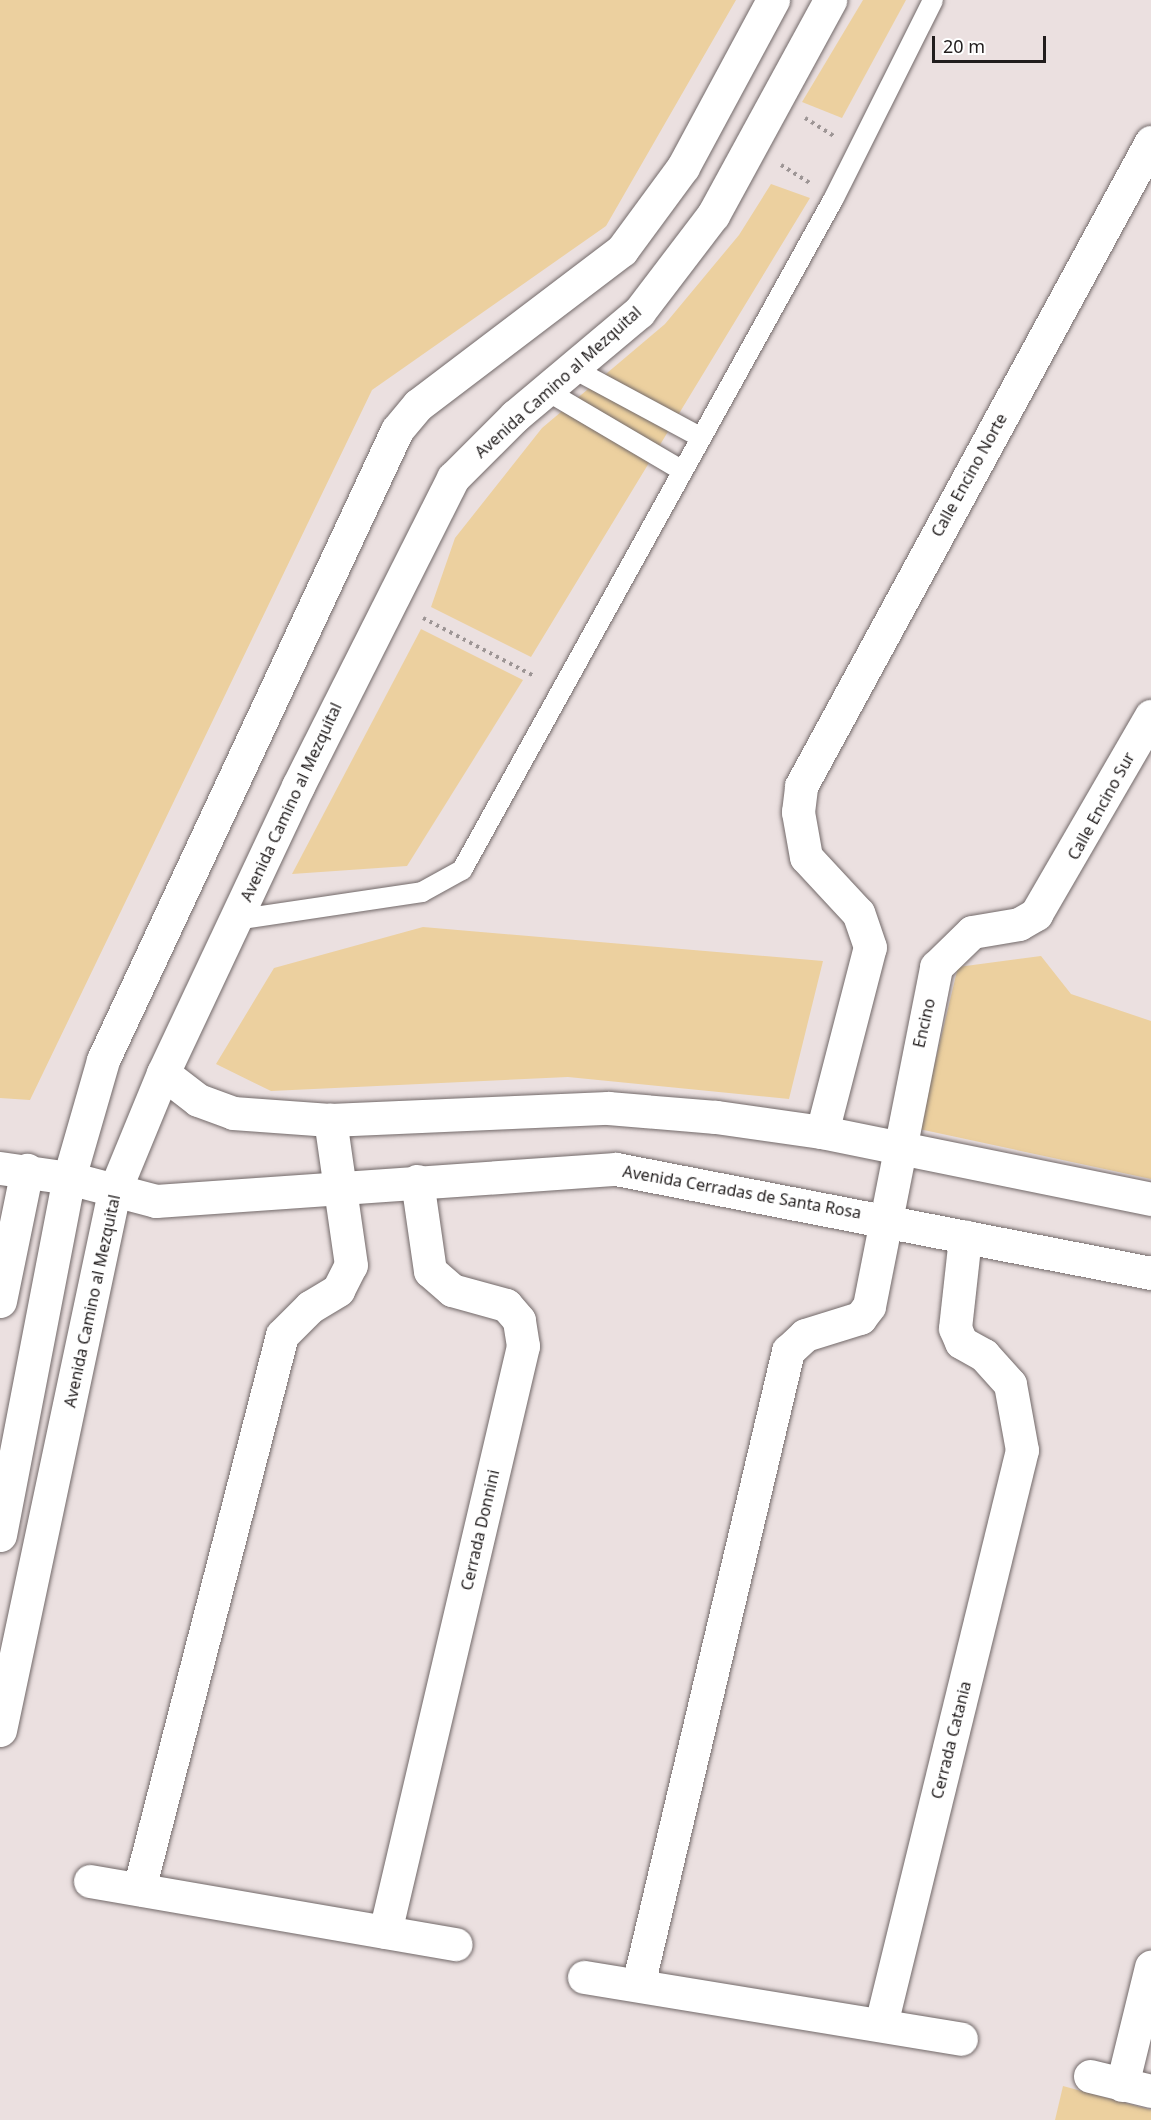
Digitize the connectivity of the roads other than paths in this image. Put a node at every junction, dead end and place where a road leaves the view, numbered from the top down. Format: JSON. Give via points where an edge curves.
{"nodes":[{"id":1,"x":773,"y":0,"type":"edge"},
{"id":2,"x":830,"y":0,"type":"edge"},
{"id":3,"x":933,"y":0,"type":"edge"},
{"id":4,"x":1151,"y":142,"type":"edge"},
{"id":5,"x":572,"y":368,"type":"junction"},
{"id":6,"x":547,"y":391,"type":"junction"},
{"id":7,"x":700,"y":437,"type":"junction"},
{"id":8,"x":681,"y":470,"type":"junction"},
{"id":9,"x":1151,"y":716,"type":"edge"},
{"id":10,"x":1052,"y":897,"type":"joint"},
{"id":11,"x":235,"y":920,"type":"junction"},
{"id":12,"x":163,"y":1073,"type":"junction"},
{"id":13,"x":330,"y":1120,"type":"junction"},
{"id":14,"x":822,"y":1132,"type":"junction"},
{"id":15,"x":897,"y":1146,"type":"junction"},
{"id":16,"x":13,"y":1169,"type":"edge"},
{"id":17,"x":69,"y":1178,"type":"junction"},
{"id":18,"x":417,"y":1181,"type":"junction"},
{"id":19,"x":338,"y":1187,"type":"junction"},
{"id":20,"x":114,"y":1192,"type":"junction"},
{"id":21,"x":1151,"y":1199,"type":"edge"},
{"id":22,"x":883,"y":1218,"type":"junction"},
{"id":23,"x":965,"y":1237,"type":"junction"},
{"id":24,"x":1151,"y":1273,"type":"edge"},
{"id":25,"x":0,"y":1301,"type":"edge"},
{"id":26,"x":0,"y":1535,"type":"edge"},
{"id":27,"x":0,"y":1730,"type":"edge"},
{"id":28,"x":90,"y":1881,"type":"dead end"},
{"id":29,"x":139,"y":1889,"type":"junction"},
{"id":30,"x":385,"y":1932,"type":"junction"},
{"id":31,"x":456,"y":1944,"type":"dead end"},
{"id":32,"x":1151,"y":1967,"type":"edge"},
{"id":33,"x":584,"y":1977,"type":"dead end"},
{"id":34,"x":638,"y":1985,"type":"junction"},
{"id":35,"x":881,"y":2024,"type":"junction"},
{"id":36,"x":961,"y":2039,"type":"dead end"},
{"id":37,"x":1090,"y":2076,"type":"dead end"},
{"id":38,"x":1136,"y":2088,"type":"edge"}],
"edges":[{"from":1,"to":17,"type":"street","via":[[683,166],[622,250],[587,281],[418,405],[397,430],[103,1060]]},
{"from":2,"to":5,"type":"street","name":"Avenida Camino al Mezquital","via":[[713,215],[639,312]]},
{"from":3,"to":7,"type":"lane","via":[[834,198]]},
{"from":4,"to":14,"type":"street","name":"Calle Encino Norte","via":[[801,786],[798,812],[806,857],[869,933],[870,947]]},
{"from":5,"to":6,"type":"street","name":"Avenida Camino al Mezquital"},
{"from":5,"to":7,"type":"lane"},
{"from":6,"to":8,"type":"lane"},
{"from":6,"to":11,"type":"street","name":"Avenida Camino al Mezquital","via":[[453,478],[387,599]]},
{"from":7,"to":8,"type":"lane"},
{"from":8,"to":11,"type":"lane","via":[[564,692],[462,870],[445,883],[422,892]]},
{"from":9,"to":10,"type":"street","name":"Calle Encino Sur"},
{"from":10,"to":15,"type":"street","name":"Encino","via":[[1019,924],[972,932],[936,967]]},
{"from":11,"to":12,"type":"street","name":"Avenida Camino al Mezquital"},
{"from":12,"to":13,"type":"street","via":[[198,1100],[233,1113]]},
{"from":12,"to":20,"type":"street","name":"Avenida Camino al Mezquital"},
{"from":13,"to":14,"type":"street","via":[[608,1108]]},
{"from":13,"to":19,"type":"street"},
{"from":14,"to":15,"type":"street"},
{"from":15,"to":21,"type":"street"},
{"from":15,"to":22,"type":"street","name":"Encino"},
{"from":16,"to":17,"type":"street","name":"Avenida Cerradas de Santa Rosa"},
{"from":16,"to":25,"type":"street"},
{"from":17,"to":20,"type":"street","name":"Avenida Cerradas de Santa Rosa"},
{"from":17,"to":26,"type":"street"},
{"from":18,"to":19,"type":"street","name":"Avenida Cerradas de Santa Rosa"},
{"from":18,"to":22,"type":"street","name":"Avenida Cerradas de Santa Rosa","via":[[616,1169]]},
{"from":18,"to":30,"type":"street","name":"Cerrada Donnini","via":[[430,1270],[452,1290],[506,1305],[519,1320],[523,1346]]},
{"from":19,"to":20,"type":"street","name":"Avenida Cerradas de Santa Rosa","via":[[156,1201]]},
{"from":19,"to":29,"type":"street","via":[[351,1265],[338,1290],[310,1307],[282,1335]]},
{"from":20,"to":27,"type":"street","name":"Avenida Camino al Mezquital"},
{"from":22,"to":23,"type":"street","name":"Avenida Cerradas de Santa Rosa"},
{"from":22,"to":34,"type":"street","via":[[869,1306],[860,1318],[805,1335],[788,1351]]},
{"from":23,"to":24,"type":"street","name":"Avenida Cerradas de Santa Rosa"},
{"from":23,"to":35,"type":"street","name":"Cerrada Catania","via":[[955,1328],[961,1342],[984,1356],[1010,1384],[1022,1450]]},
{"from":28,"to":29,"type":"street"},
{"from":29,"to":30,"type":"street"},
{"from":30,"to":31,"type":"street"},
{"from":32,"to":38,"type":"street"},
{"from":33,"to":34,"type":"street"},
{"from":34,"to":35,"type":"street"},
{"from":35,"to":36,"type":"street"},
{"from":37,"to":38,"type":"street"}]}
